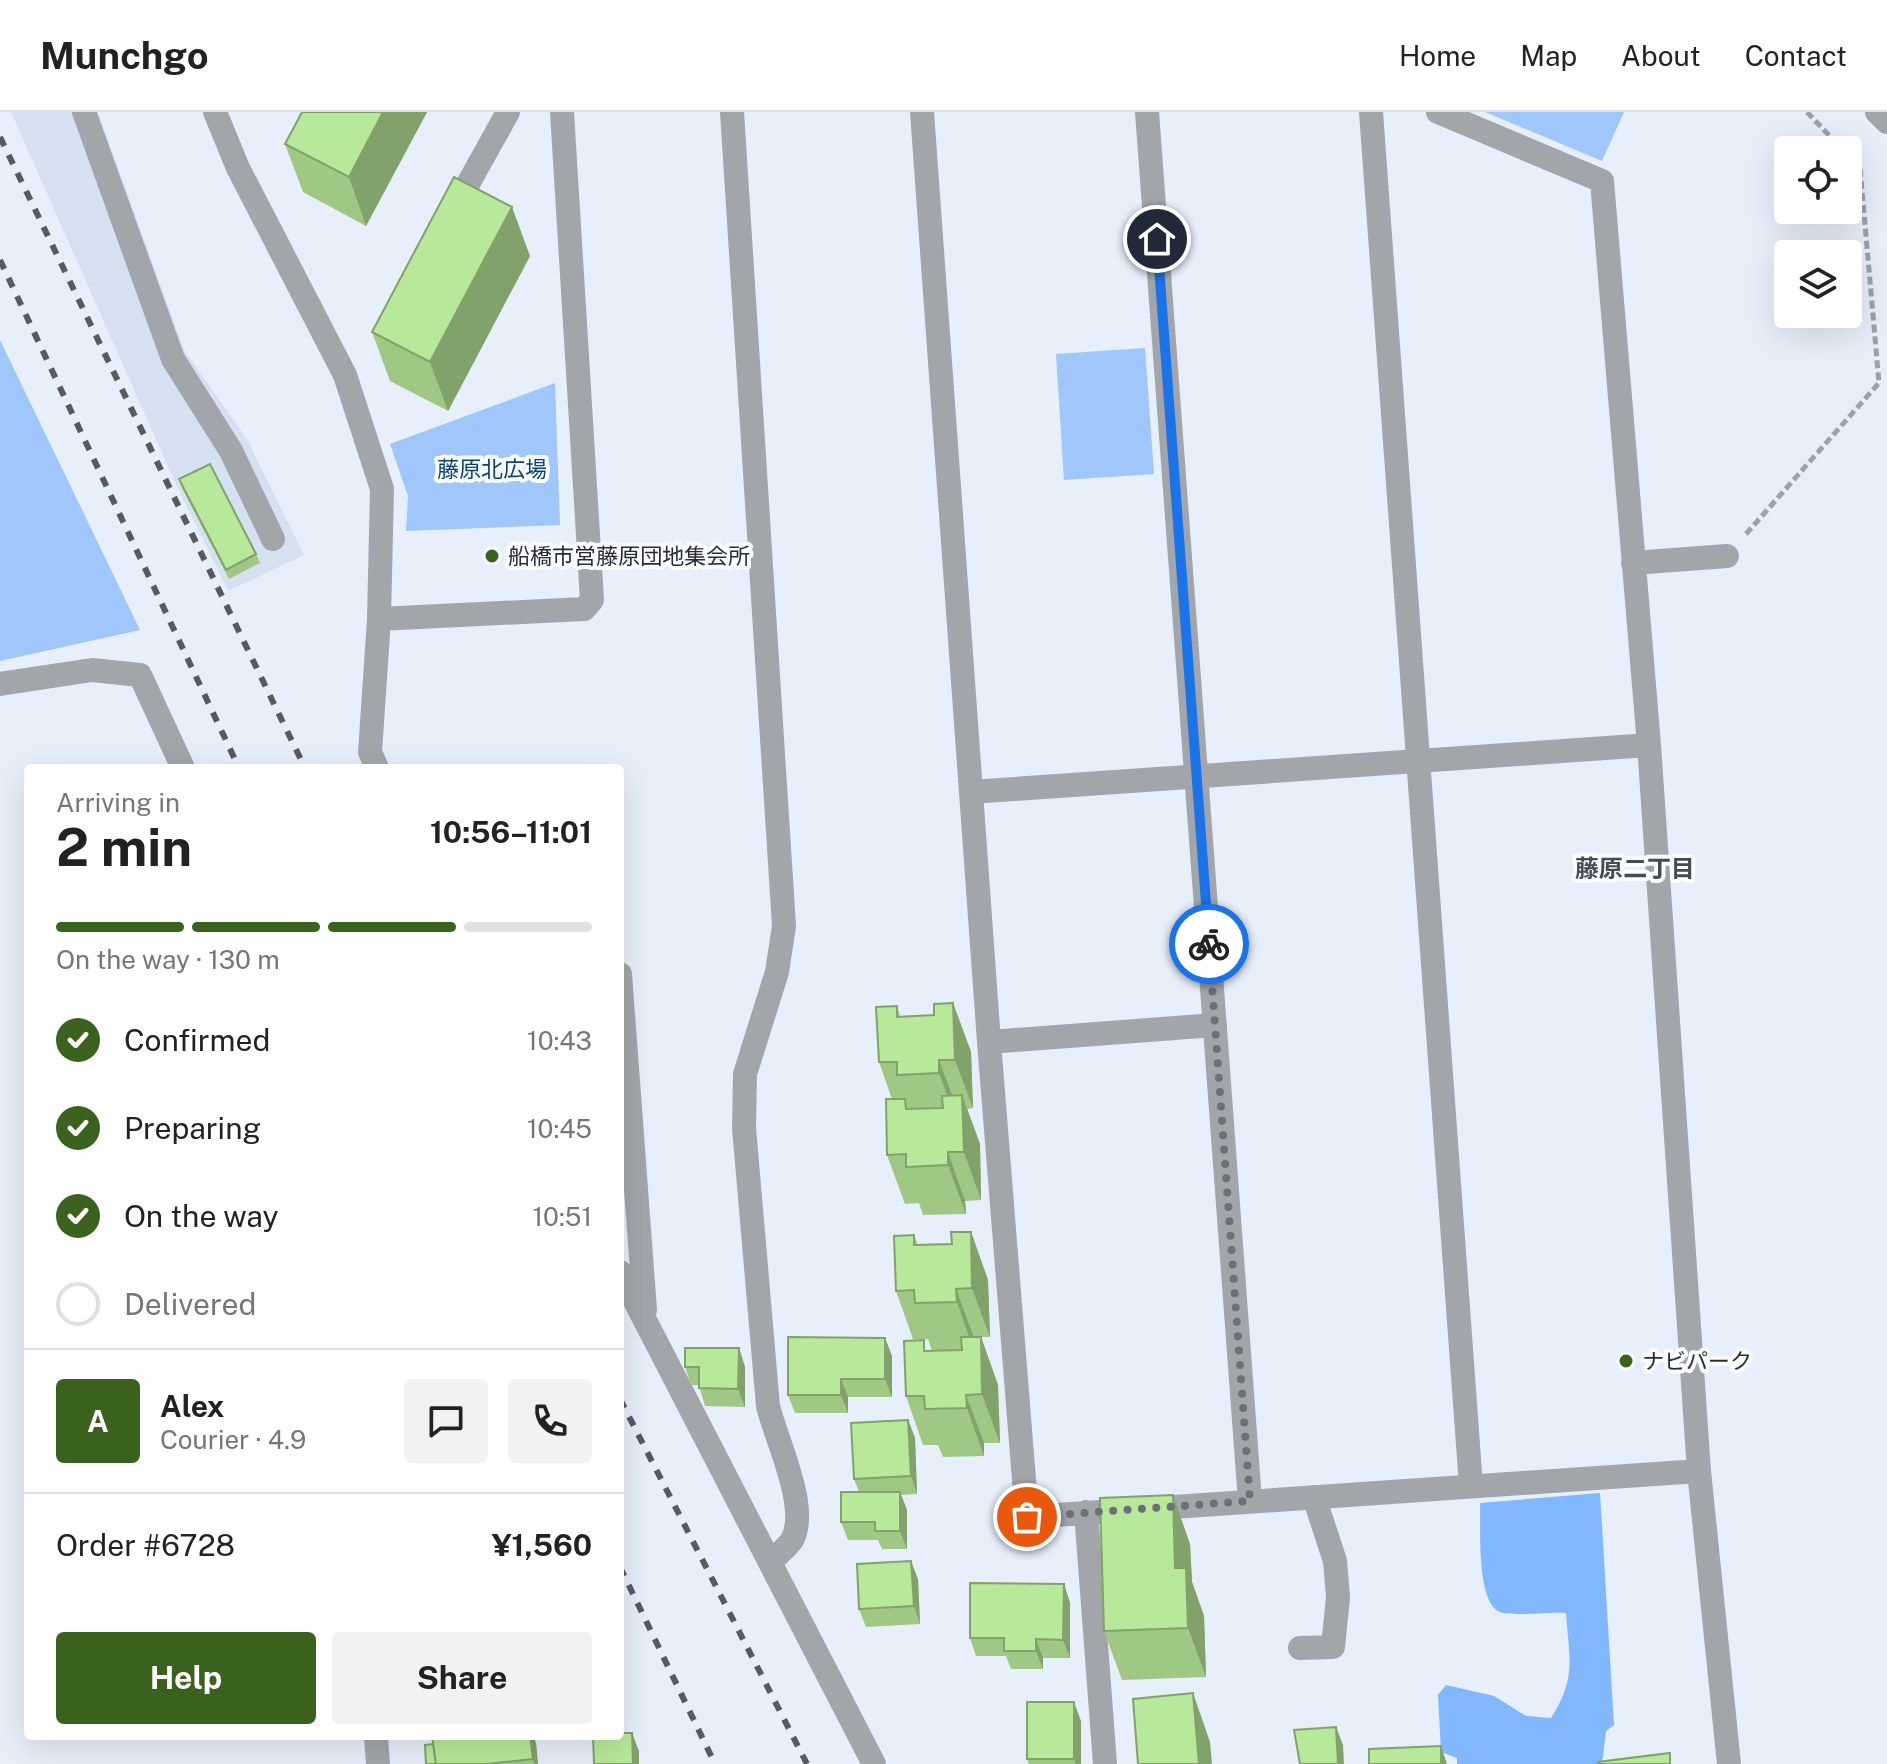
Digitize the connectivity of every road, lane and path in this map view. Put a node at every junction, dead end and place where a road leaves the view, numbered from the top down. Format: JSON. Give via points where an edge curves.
{"nodes":[{"id":1,"x":84,"y":112,"type":"edge"},
{"id":2,"x":215,"y":112,"type":"edge"},
{"id":3,"x":508,"y":112,"type":"edge"},
{"id":4,"x":562,"y":112,"type":"edge"},
{"id":5,"x":732,"y":112,"type":"edge"},
{"id":6,"x":922,"y":112,"type":"edge"},
{"id":7,"x":1147,"y":112,"type":"edge"},
{"id":8,"x":1371,"y":112,"type":"edge"},
{"id":9,"x":1438,"y":112,"type":"edge"},
{"id":10,"x":1807,"y":112,"type":"edge"},
{"id":11,"x":1877,"y":112,"type":"edge"},
{"id":12,"x":1887,"y":122,"type":"edge"},
{"id":13,"x":1830,"y":136,"type":"edge"},
{"id":14,"x":1862,"y":191,"type":"edge"},
{"id":15,"x":440,"y":236,"type":"edge"},
{"id":16,"x":273,"y":539,"type":"dead end"},
{"id":17,"x":1727,"y":556,"type":"joint"},
{"id":18,"x":1633,"y":563,"type":"junction"},
{"id":19,"x":379,"y":619,"type":"junction"},
{"id":20,"x":0,"y":684,"type":"edge"},
{"id":21,"x":1649,"y":745,"type":"junction"},
{"id":22,"x":1418,"y":761,"type":"junction"},
{"id":23,"x":181,"y":764,"type":"edge"},
{"id":24,"x":375,"y":764,"type":"edge"},
{"id":25,"x":1196,"y":777,"type":"junction"},
{"id":26,"x":971,"y":792,"type":"junction"},
{"id":27,"x":1215,"y":1025,"type":"junction"},
{"id":28,"x":624,"y":1028,"type":"edge"},
{"id":29,"x":989,"y":1042,"type":"junction"},
{"id":30,"x":624,"y":1280,"type":"edge"},
{"id":31,"x":646,"y":1323,"type":"junction"},
{"id":32,"x":1699,"y":1471,"type":"junction"},
{"id":33,"x":1471,"y":1486,"type":"junction"},
{"id":34,"x":1314,"y":1497,"type":"junction"},
{"id":35,"x":1250,"y":1501,"type":"junction"},
{"id":36,"x":1086,"y":1512,"type":"junction"},
{"id":37,"x":770,"y":1562,"type":"junction"},
{"id":38,"x":1300,"y":1648,"type":"dead end"},
{"id":39,"x":376,"y":1740,"type":"edge"},
{"id":40,"x":378,"y":1764,"type":"edge"},
{"id":41,"x":874,"y":1764,"type":"edge"},
{"id":42,"x":1105,"y":1764,"type":"edge"},
{"id":43,"x":1729,"y":1764,"type":"edge"}],
"edges":[{"from":1,"to":16,"type":"street","via":[[173,359],[231,451]]},
{"from":2,"to":19,"type":"street","via":[[238,168],[345,375],[382,489]]},
{"from":3,"to":15,"type":"street"},
{"from":4,"to":19,"type":"street","via":[[592,600],[584,609]]},
{"from":5,"to":37,"type":"street","via":[[784,926],[777,972],[745,1074],[744,1128],[768,1406],[797,1507],[791,1541]]},
{"from":6,"to":26,"type":"street"},
{"from":7,"to":25,"type":"street"},
{"from":8,"to":22,"type":"street"},
{"from":9,"to":18,"type":"street","via":[[1602,181]]},
{"from":10,"to":13,"type":"path"},
{"from":11,"to":12,"type":"street"},
{"from":14,"to":17,"type":"path","via":[[1879,383]]},
{"from":17,"to":18,"type":"street"},
{"from":18,"to":21,"type":"street"},
{"from":19,"to":24,"type":"street","via":[[370,752]]},
{"from":20,"to":23,"type":"street","via":[[92,670],[140,675]]},
{"from":21,"to":22,"type":"street"},
{"from":21,"to":32,"type":"street"},
{"from":22,"to":25,"type":"street"},
{"from":22,"to":33,"type":"street"},
{"from":25,"to":26,"type":"street"},
{"from":25,"to":27,"type":"street"},
{"from":26,"to":29,"type":"street"},
{"from":27,"to":29,"type":"street"},
{"from":27,"to":35,"type":"street"},
{"from":28,"to":31,"type":"street"},
{"from":29,"to":36,"type":"street","via":[[1027,1517]]},
{"from":30,"to":31,"type":"street"},
{"from":31,"to":37,"type":"street"},
{"from":32,"to":33,"type":"street"},
{"from":32,"to":43,"type":"street"},
{"from":33,"to":34,"type":"street"},
{"from":34,"to":35,"type":"street"},
{"from":34,"to":38,"type":"street","via":[[1335,1561],[1338,1597],[1333,1647]]},
{"from":35,"to":36,"type":"street"},
{"from":36,"to":42,"type":"street"},
{"from":37,"to":41,"type":"street"},
{"from":39,"to":40,"type":"street"}]}
